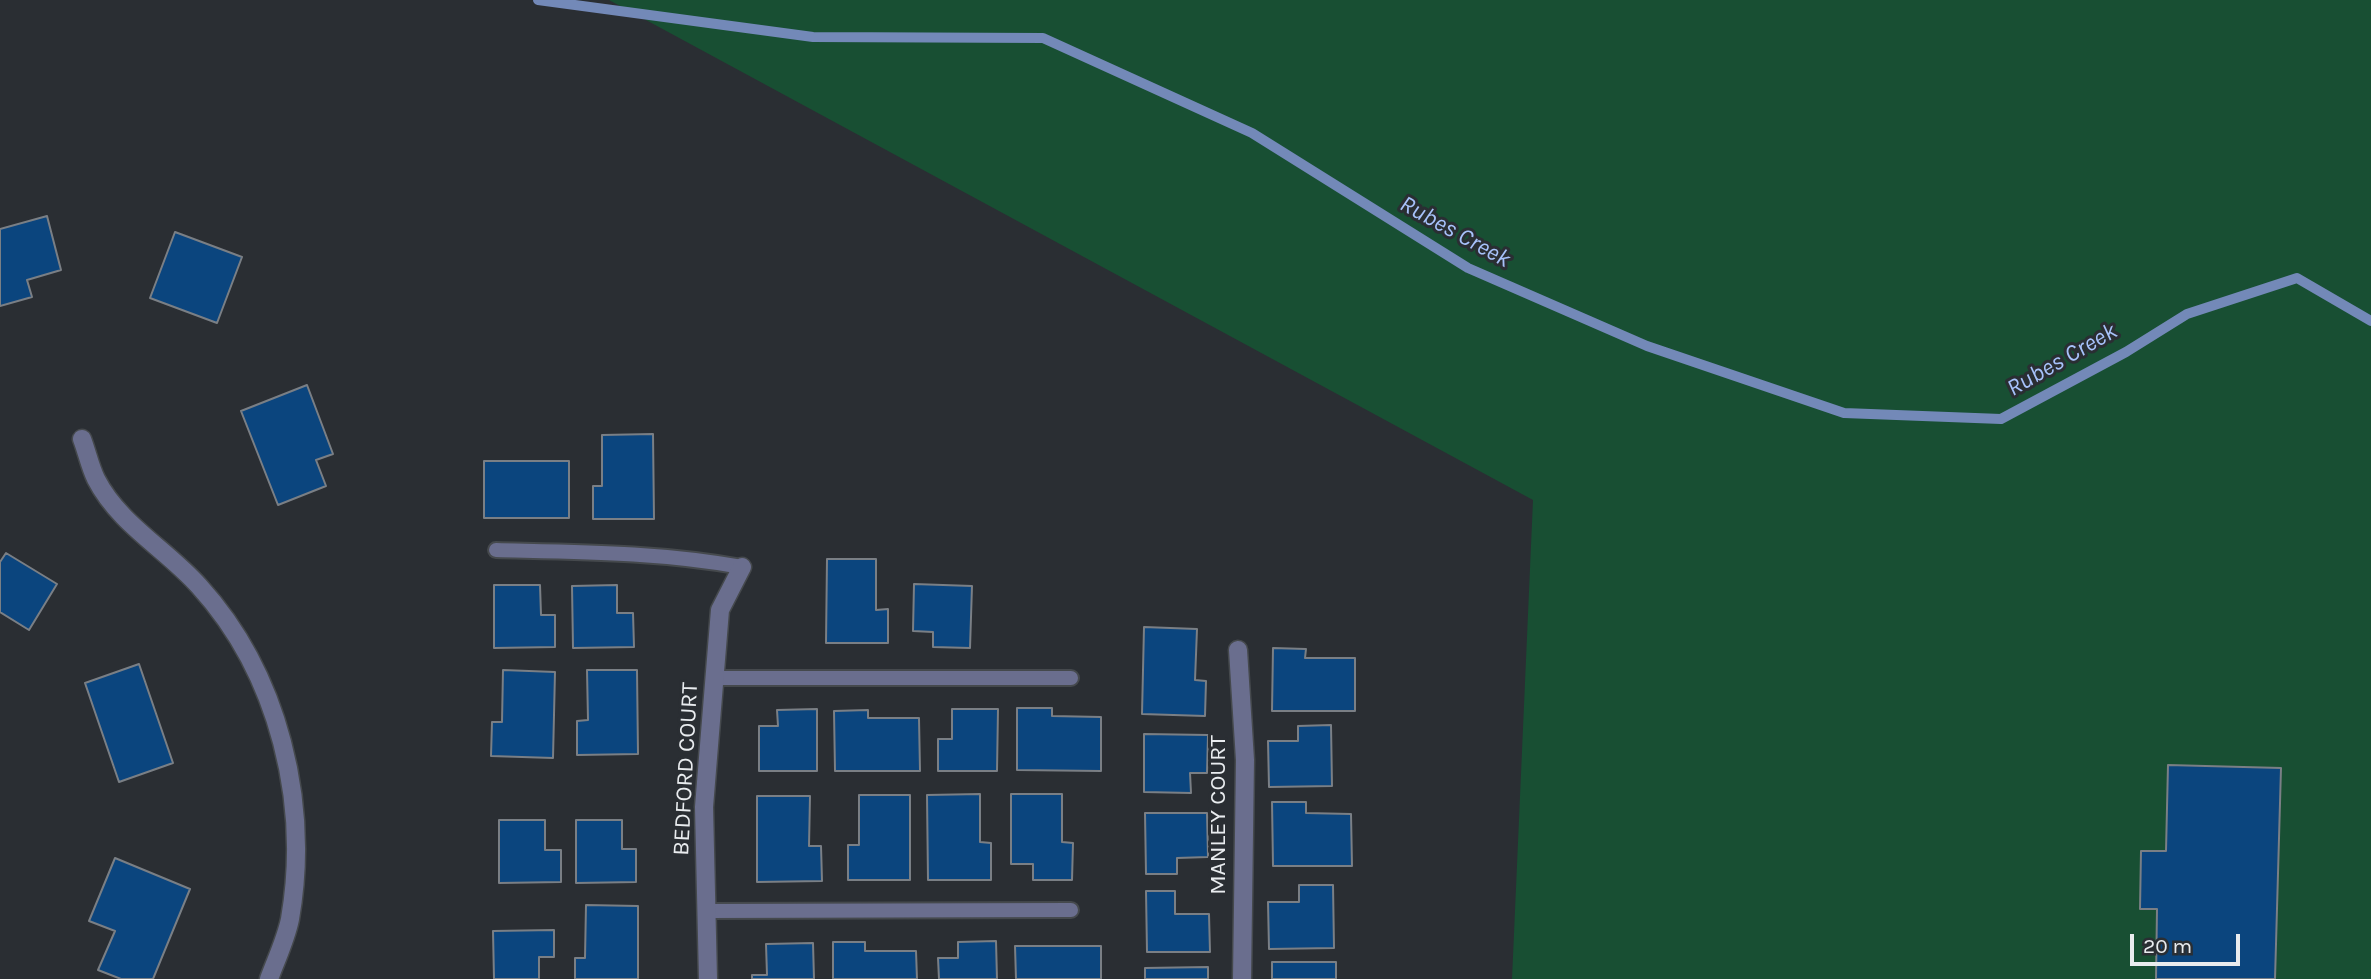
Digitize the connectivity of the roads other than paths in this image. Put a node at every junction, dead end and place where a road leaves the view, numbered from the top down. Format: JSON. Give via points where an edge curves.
{"nodes":[{"id":1,"x":82,"y":439,"type":"dead end"},
{"id":2,"x":496,"y":551,"type":"dead end"},
{"id":3,"x":742,"y":567,"type":"joint"},
{"id":4,"x":1238,"y":650,"type":"dead end"},
{"id":5,"x":715,"y":678,"type":"junction"},
{"id":6,"x":1071,"y":678,"type":"dead end"},
{"id":7,"x":1071,"y":910,"type":"dead end"},
{"id":8,"x":706,"y":911,"type":"junction"},
{"id":9,"x":269,"y":979,"type":"edge"},
{"id":10,"x":708,"y":979,"type":"edge"},
{"id":11,"x":1242,"y":979,"type":"edge"}],
"edges":[{"from":1,"to":9,"type":"street","via":[[96,479],[131,525],[199,586],[243,644],[269,703],[290,769],[296,848],[289,920]]},
{"from":2,"to":3,"type":"lane","via":[[635,553]]},
{"from":3,"to":5,"type":"street","name":"BEDFORD COURT","via":[[720,611]]},
{"from":4,"to":11,"type":"street","name":"MANLEY COURT","via":[[1245,760]]},
{"from":5,"to":6,"type":"lane"},
{"from":5,"to":8,"type":"street","name":"BEDFORD COURT","via":[[704,807]]},
{"from":7,"to":8,"type":"lane"},
{"from":8,"to":10,"type":"street","name":"BEDFORD COURT"}]}
